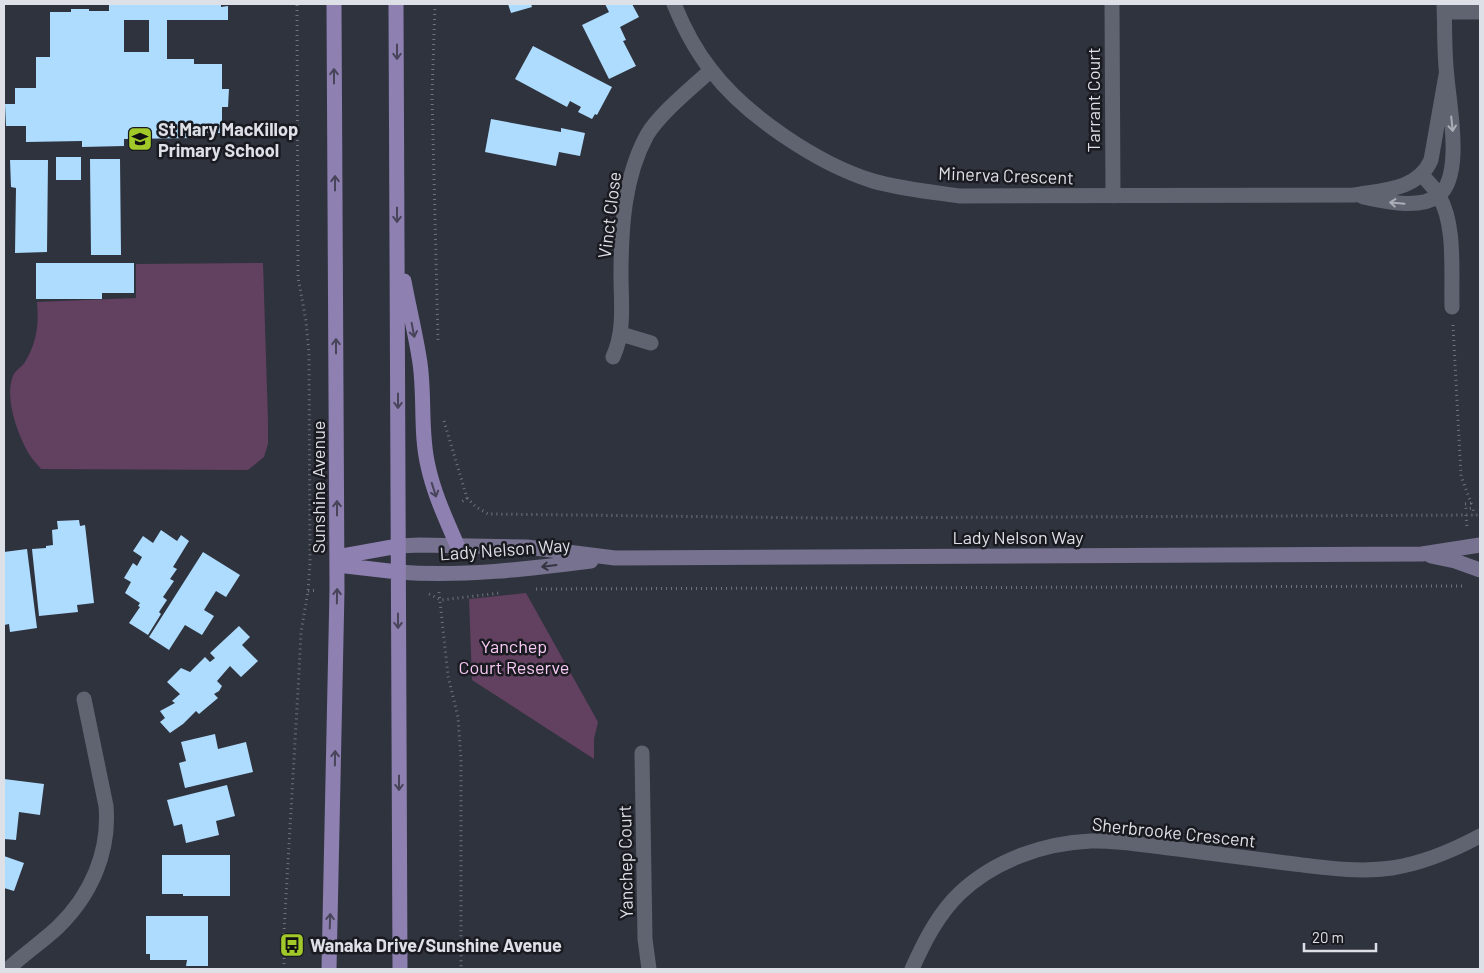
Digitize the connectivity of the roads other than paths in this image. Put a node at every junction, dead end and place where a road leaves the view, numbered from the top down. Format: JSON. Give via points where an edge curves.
{"nodes":[{"id":1,"x":334,"y":4,"type":"edge"},
{"id":2,"x":396,"y":4,"type":"edge"},
{"id":3,"x":674,"y":4,"type":"edge"},
{"id":4,"x":1112,"y":4,"type":"edge"},
{"id":5,"x":1444,"y":8,"type":"edge"},
{"id":6,"x":1480,"y":12,"type":"edge"},
{"id":7,"x":711,"y":70,"type":"junction"},
{"id":8,"x":1446,"y":75,"type":"junction"},
{"id":9,"x":1422,"y":175,"type":"junction"},
{"id":10,"x":1354,"y":195,"type":"junction"},
{"id":11,"x":1112,"y":196,"type":"junction"},
{"id":12,"x":1439,"y":196,"type":"junction"},
{"id":13,"x":397,"y":247,"type":"junction"},
{"id":14,"x":1452,"y":306,"type":"road end"},
{"id":15,"x":621,"y":334,"type":"junction"},
{"id":16,"x":650,"y":343,"type":"dead end"},
{"id":17,"x":613,"y":357,"type":"dead end"},
{"id":18,"x":457,"y":545,"type":"junction"},
{"id":19,"x":1480,"y":545,"type":"edge"},
{"id":20,"x":398,"y":546,"type":"junction"},
{"id":21,"x":1480,"y":552,"type":"edge"},
{"id":22,"x":1422,"y":554,"type":"junction"},
{"id":23,"x":614,"y":558,"type":"junction"},
{"id":24,"x":337,"y":561,"type":"junction"},
{"id":25,"x":1480,"y":561,"type":"edge"},
{"id":26,"x":1480,"y":570,"type":"edge"},
{"id":27,"x":398,"y":572,"type":"junction"},
{"id":28,"x":84,"y":699,"type":"dead end"},
{"id":29,"x":642,"y":753,"type":"dead end"},
{"id":30,"x":1480,"y":836,"type":"edge"},
{"id":31,"x":8,"y":969,"type":"edge"},
{"id":32,"x":329,"y":969,"type":"edge"},
{"id":33,"x":400,"y":969,"type":"edge"},
{"id":34,"x":649,"y":969,"type":"edge"},
{"id":35,"x":912,"y":969,"type":"edge"}],
"edges":[{"from":24,"to":1,"type":"main road","name":"Sunshine Avenue","one_way":true},
{"from":2,"to":13,"type":"main road","one_way":true},
{"from":3,"to":7,"type":"street","name":"Minerva Crescent"},
{"from":4,"to":11,"type":"street","name":"Tarrant Court"},
{"from":5,"to":6,"type":"street"},
{"from":5,"to":8,"type":"street"},
{"from":7,"to":11,"type":"street","name":"Minerva Crescent","via":[[766,123],[839,167],[874,181],[960,196]]},
{"from":7,"to":15,"type":"street","name":"Vinct Close","via":[[671,106],[648,134],[629,179],[621,248]]},
{"from":8,"to":9,"type":"street","via":[[1431,160]]},
{"from":8,"to":12,"type":"street","one_way":true,"via":[[1453,137],[1452,164],[1449,180]]},
{"from":9,"to":10,"type":"street","name":"Minerva Crescent","via":[[1407,185]]},
{"from":9,"to":12,"type":"street"},
{"from":10,"to":11,"type":"street","name":"Minerva Crescent"},
{"from":12,"to":10,"type":"street","name":"Minerva Crescent","one_way":true,"via":[[1411,204]]},
{"from":12,"to":14,"type":"street","via":[[1450,235]]},
{"from":13,"to":18,"type":"main road","one_way":true,"via":[[420,364],[424,449],[434,492]]},
{"from":13,"to":20,"type":"main road","one_way":true},
{"from":15,"to":16,"type":"street"},
{"from":15,"to":17,"type":"street","name":"Vinct Close"},
{"from":18,"to":20,"type":"street","name":"Lady Nelson Way"},
{"from":18,"to":23,"type":"street","name":"Lady Nelson Way","via":[[527,547]]},
{"from":19,"to":22,"type":"street","name":"Lady Nelson Way"},
{"from":20,"to":24,"type":"main road"},
{"from":20,"to":27,"type":"main road"},
{"from":21,"to":25,"type":"street"},
{"from":22,"to":23,"type":"street","name":"Lady Nelson Way"},
{"from":22,"to":26,"type":"street","name":"Lady Nelson Way"},
{"from":23,"to":27,"type":"street","name":"Lady Nelson Way","one_way":true,"via":[[528,569]]},
{"from":24,"to":27,"type":"main road"},
{"from":32,"to":24,"type":"main road","name":"Sunshine Avenue","one_way":true},
{"from":27,"to":33,"type":"main road","one_way":true},
{"from":28,"to":31,"type":"street","via":[[106,806],[104,850],[92,882],[70,913]]},
{"from":29,"to":34,"type":"street","name":"Yanchep Court","via":[[645,939]]},
{"from":30,"to":35,"type":"street","name":"Sherbrooke Crescent","via":[[1428,861],[1390,868],[1344,870],[1134,844],[1092,841],[1049,846],[986,873],[960,894],[936,924]]}]}
